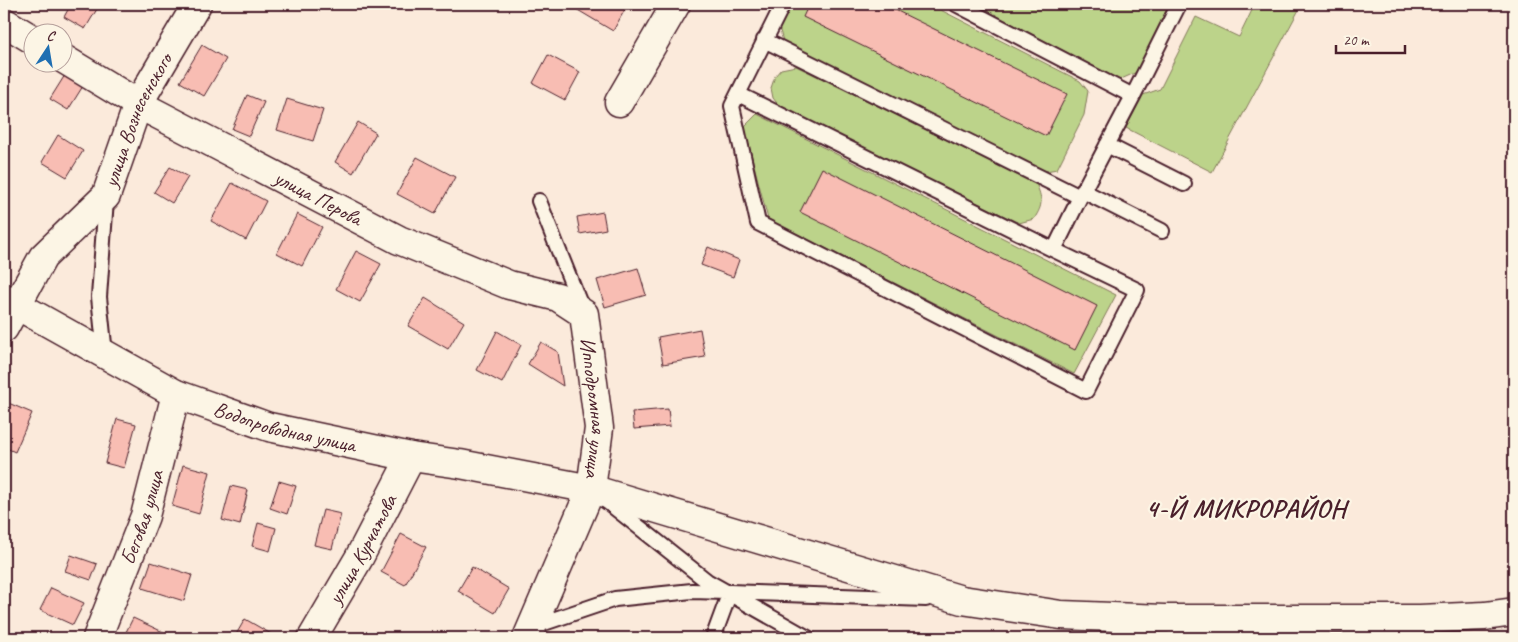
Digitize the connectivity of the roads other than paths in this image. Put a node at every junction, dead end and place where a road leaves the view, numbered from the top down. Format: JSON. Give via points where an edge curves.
{"nodes":[{"id":1,"x":197,"y":4,"type":"edge"},
{"id":2,"x":676,"y":4,"type":"edge"},
{"id":3,"x":783,"y":4,"type":"edge"},
{"id":4,"x":956,"y":4,"type":"edge"},
{"id":5,"x":1178,"y":4,"type":"edge"},
{"id":6,"x":4,"y":22,"type":"edge"},
{"id":7,"x":22,"y":33,"type":"edge"},
{"id":8,"x":764,"y":40,"type":"junction"},
{"id":9,"x":72,"y":64,"type":"edge"},
{"id":10,"x":738,"y":94,"type":"junction"},
{"id":11,"x":1133,"y":96,"type":"junction"},
{"id":12,"x":619,"y":102,"type":"dead end"},
{"id":13,"x":138,"y":104,"type":"junction"},
{"id":14,"x":1107,"y":145,"type":"junction"},
{"id":15,"x":1184,"y":184,"type":"dead end"},
{"id":16,"x":1081,"y":194,"type":"junction"},
{"id":17,"x":106,"y":196,"type":"junction"},
{"id":18,"x":538,"y":201,"type":"dead end"},
{"id":19,"x":1162,"y":231,"type":"dead end"},
{"id":20,"x":1054,"y":250,"type":"junction"},
{"id":21,"x":8,"y":311,"type":"edge"},
{"id":22,"x":584,"y":314,"type":"junction"},
{"id":23,"x":105,"y":354,"type":"junction"},
{"id":24,"x":176,"y":394,"type":"junction"},
{"id":25,"x":411,"y":457,"type":"junction"},
{"id":26,"x":591,"y":489,"type":"junction"},
{"id":27,"x":730,"y":592,"type":"junction"},
{"id":28,"x":962,"y":600,"type":"junction"},
{"id":29,"x":1514,"y":612,"type":"edge"},
{"id":30,"x":1173,"y":628,"type":"edge"},
{"id":31,"x":529,"y":633,"type":"edge"},
{"id":32,"x":97,"y":638,"type":"edge"},
{"id":33,"x":312,"y":638,"type":"edge"},
{"id":34,"x":713,"y":638,"type":"edge"},
{"id":35,"x":808,"y":638,"type":"edge"}],
"edges":[{"from":1,"to":13,"type":"street","name":"улица Вознесенского"},
{"from":2,"to":12,"type":"street"},
{"from":3,"to":8,"type":"lane"},
{"from":4,"to":11,"type":"lane"},
{"from":5,"to":11,"type":"lane"},
{"from":6,"to":7,"type":"street"},
{"from":8,"to":10,"type":"lane"},
{"from":8,"to":16,"type":"lane"},
{"from":9,"to":13,"type":"street","name":"улица Перова"},
{"from":10,"to":20,"type":"lane"},
{"from":10,"to":20,"type":"lane","via":[[732,106],[758,223],[1086,391],[1137,290]]},
{"from":11,"to":14,"type":"lane"},
{"from":13,"to":17,"type":"street","name":"улица Вознесенского"},
{"from":13,"to":22,"type":"street","name":"улица Перова","via":[[399,240],[508,285],[558,297]]},
{"from":14,"to":15,"type":"lane"},
{"from":14,"to":16,"type":"lane"},
{"from":16,"to":19,"type":"lane"},
{"from":16,"to":20,"type":"lane"},
{"from":17,"to":21,"type":"street","name":"улица Вознесенского","via":[[43,257]]},
{"from":17,"to":23,"type":"lane","via":[[99,297]]},
{"from":18,"to":22,"type":"lane"},
{"from":21,"to":23,"type":"street","name":"Водопроводная улица"},
{"from":22,"to":26,"type":"street","name":"Ипподромная улица","via":[[599,428]]},
{"from":23,"to":24,"type":"street","name":"Водопроводная улица"},
{"from":24,"to":25,"type":"street","name":"Водопроводная улица","via":[[269,427]]},
{"from":24,"to":32,"type":"street","name":"Беговая улица","via":[[145,516]]},
{"from":25,"to":26,"type":"street","name":"Водопроводная улица"},
{"from":25,"to":33,"type":"street","name":"улица Курчатова","via":[[359,558]]},
{"from":26,"to":27,"type":"lane","via":[[707,580]]},
{"from":26,"to":28,"type":"street","name":"Водопроводная улица"},
{"from":26,"to":31,"type":"street","name":"Ипподромная улица"},
{"from":27,"to":28,"type":"lane"},
{"from":27,"to":31,"type":"lane","via":[[692,591],[615,599]]},
{"from":27,"to":34,"type":"lane"},
{"from":27,"to":35,"type":"lane"},
{"from":28,"to":30,"type":"street","name":"Водопроводная улица"},
{"from":29,"to":30,"type":"street","name":"Водопроводная улица","via":[[1485,616]]}]}
